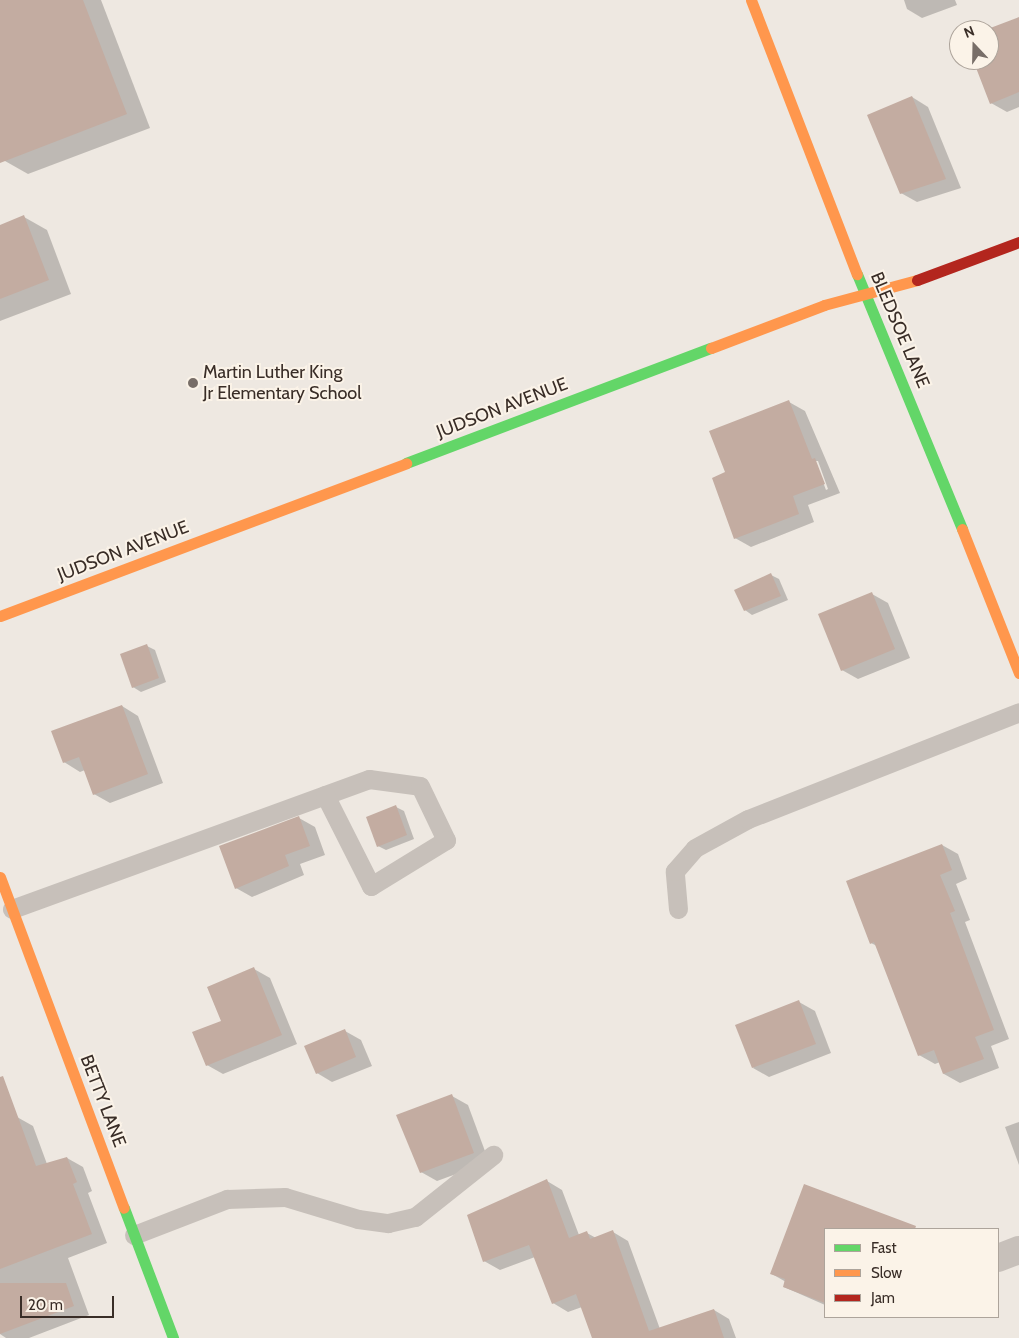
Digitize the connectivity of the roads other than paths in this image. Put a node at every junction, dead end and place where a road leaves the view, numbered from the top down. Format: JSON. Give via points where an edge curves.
{"nodes":[{"id":1,"x":751,"y":0,"type":"edge"},
{"id":2,"x":1019,"y":242,"type":"edge"},
{"id":3,"x":865,"y":295,"type":"junction"},
{"id":4,"x":0,"y":616,"type":"edge"},
{"id":5,"x":1019,"y":673,"type":"edge"},
{"id":6,"x":1019,"y":712,"type":"edge"},
{"id":7,"x":325,"y":795,"type":"junction"},
{"id":8,"x":0,"y":877,"type":"edge"},
{"id":9,"x":678,"y":909,"type":"dead end"},
{"id":10,"x":12,"y":910,"type":"junction"},
{"id":11,"x":493,"y":1154,"type":"dead end"},
{"id":12,"x":134,"y":1235,"type":"junction"},
{"id":13,"x":1019,"y":1250,"type":"edge"},
{"id":14,"x":999,"y":1258,"type":"edge"},
{"id":15,"x":173,"y":1338,"type":"edge"}],
"edges":[{"from":1,"to":3,"type":"street","name":"BLEDSOE LANE"},
{"from":2,"to":3,"type":"street","name":"JUDSON AVENUE","via":[[896,288]]},
{"from":3,"to":4,"type":"street","name":"JUDSON AVENUE","via":[[824,305]]},
{"from":3,"to":5,"type":"street","name":"BLEDSOE LANE","via":[[924,432]]},
{"from":6,"to":9,"type":"lane","via":[[748,819],[695,848],[675,871]]},
{"from":7,"to":7,"type":"lane","via":[[369,779],[420,786],[446,840],[371,886]]},
{"from":7,"to":10,"type":"lane"},
{"from":8,"to":10,"type":"street","name":"BETTY LANE"},
{"from":10,"to":12,"type":"street","name":"BETTY LANE"},
{"from":11,"to":12,"type":"lane","via":[[415,1217],[388,1223],[358,1219],[285,1197],[227,1199]]},
{"from":12,"to":15,"type":"street","name":"BETTY LANE"},
{"from":13,"to":14,"type":"street"}]}
